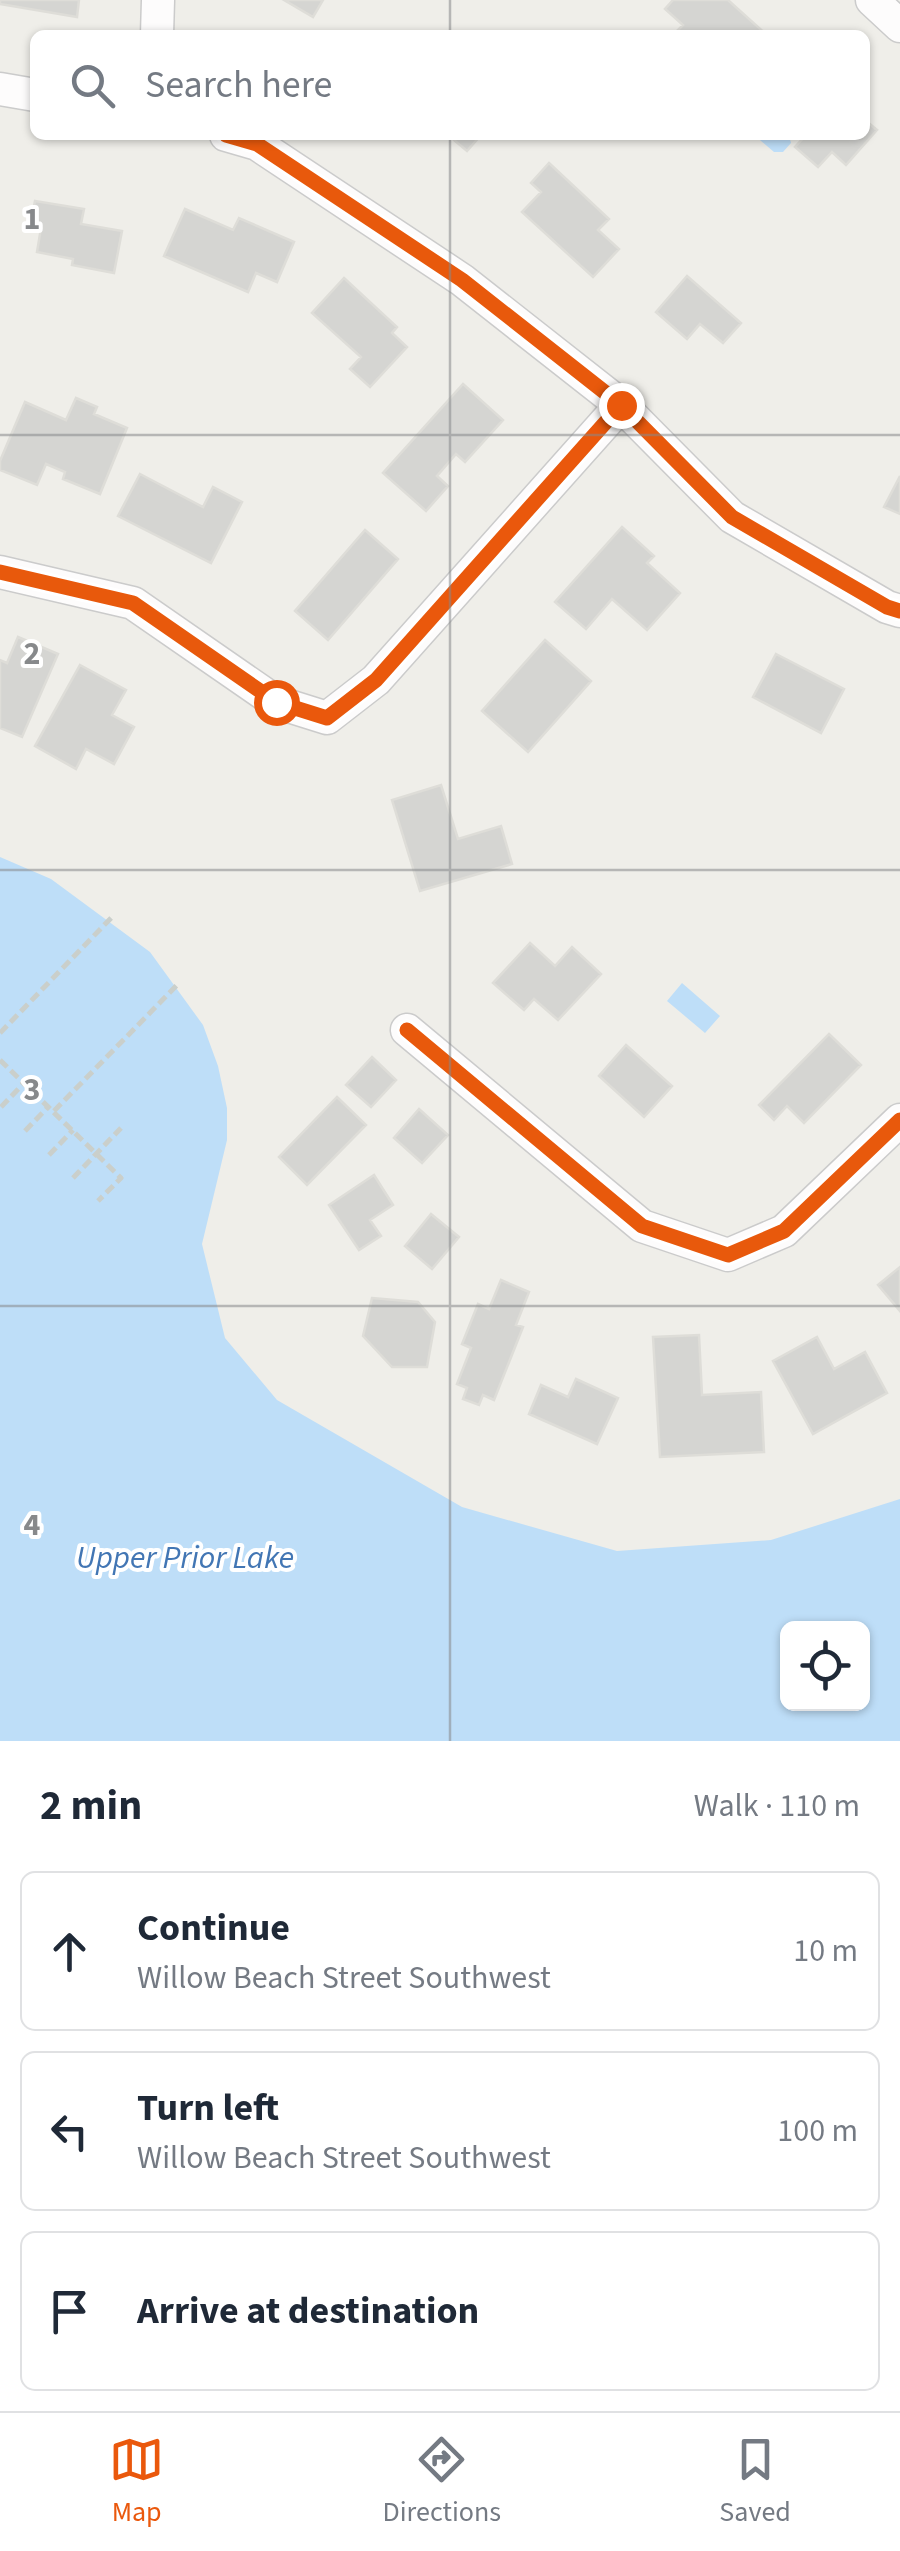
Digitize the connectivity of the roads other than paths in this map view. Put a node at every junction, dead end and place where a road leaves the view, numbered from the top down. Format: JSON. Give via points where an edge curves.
{"nodes":[{"id":1,"x":158,"y":0,"type":"edge"},
{"id":2,"x":872,"y":0,"type":"edge"},
{"id":3,"x":900,"y":26,"type":"edge"},
{"id":4,"x":157,"y":30,"type":"edge"},
{"id":5,"x":0,"y":89,"type":"edge"},
{"id":6,"x":30,"y":94,"type":"edge"},
{"id":7,"x":243,"y":140,"type":"edge"},
{"id":8,"x":621,"y":405,"type":"junction"},
{"id":9,"x":0,"y":572,"type":"edge"},
{"id":10,"x":900,"y":611,"type":"edge"},
{"id":11,"x":407,"y":1030,"type":"dead end"},
{"id":12,"x":900,"y":1120,"type":"edge"}],
"edges":[{"from":1,"to":4,"type":"street"},
{"from":2,"to":3,"type":"street"},
{"from":5,"to":6,"type":"street"},
{"from":7,"to":8,"type":"street","via":[[462,280]]},
{"from":8,"to":9,"type":"street","via":[[376,680],[327,718],[276,702],[133,603]]},
{"from":8,"to":10,"type":"street","via":[[732,517]]},
{"from":11,"to":12,"type":"street","via":[[642,1226],[728,1255],[784,1231]]}]}
